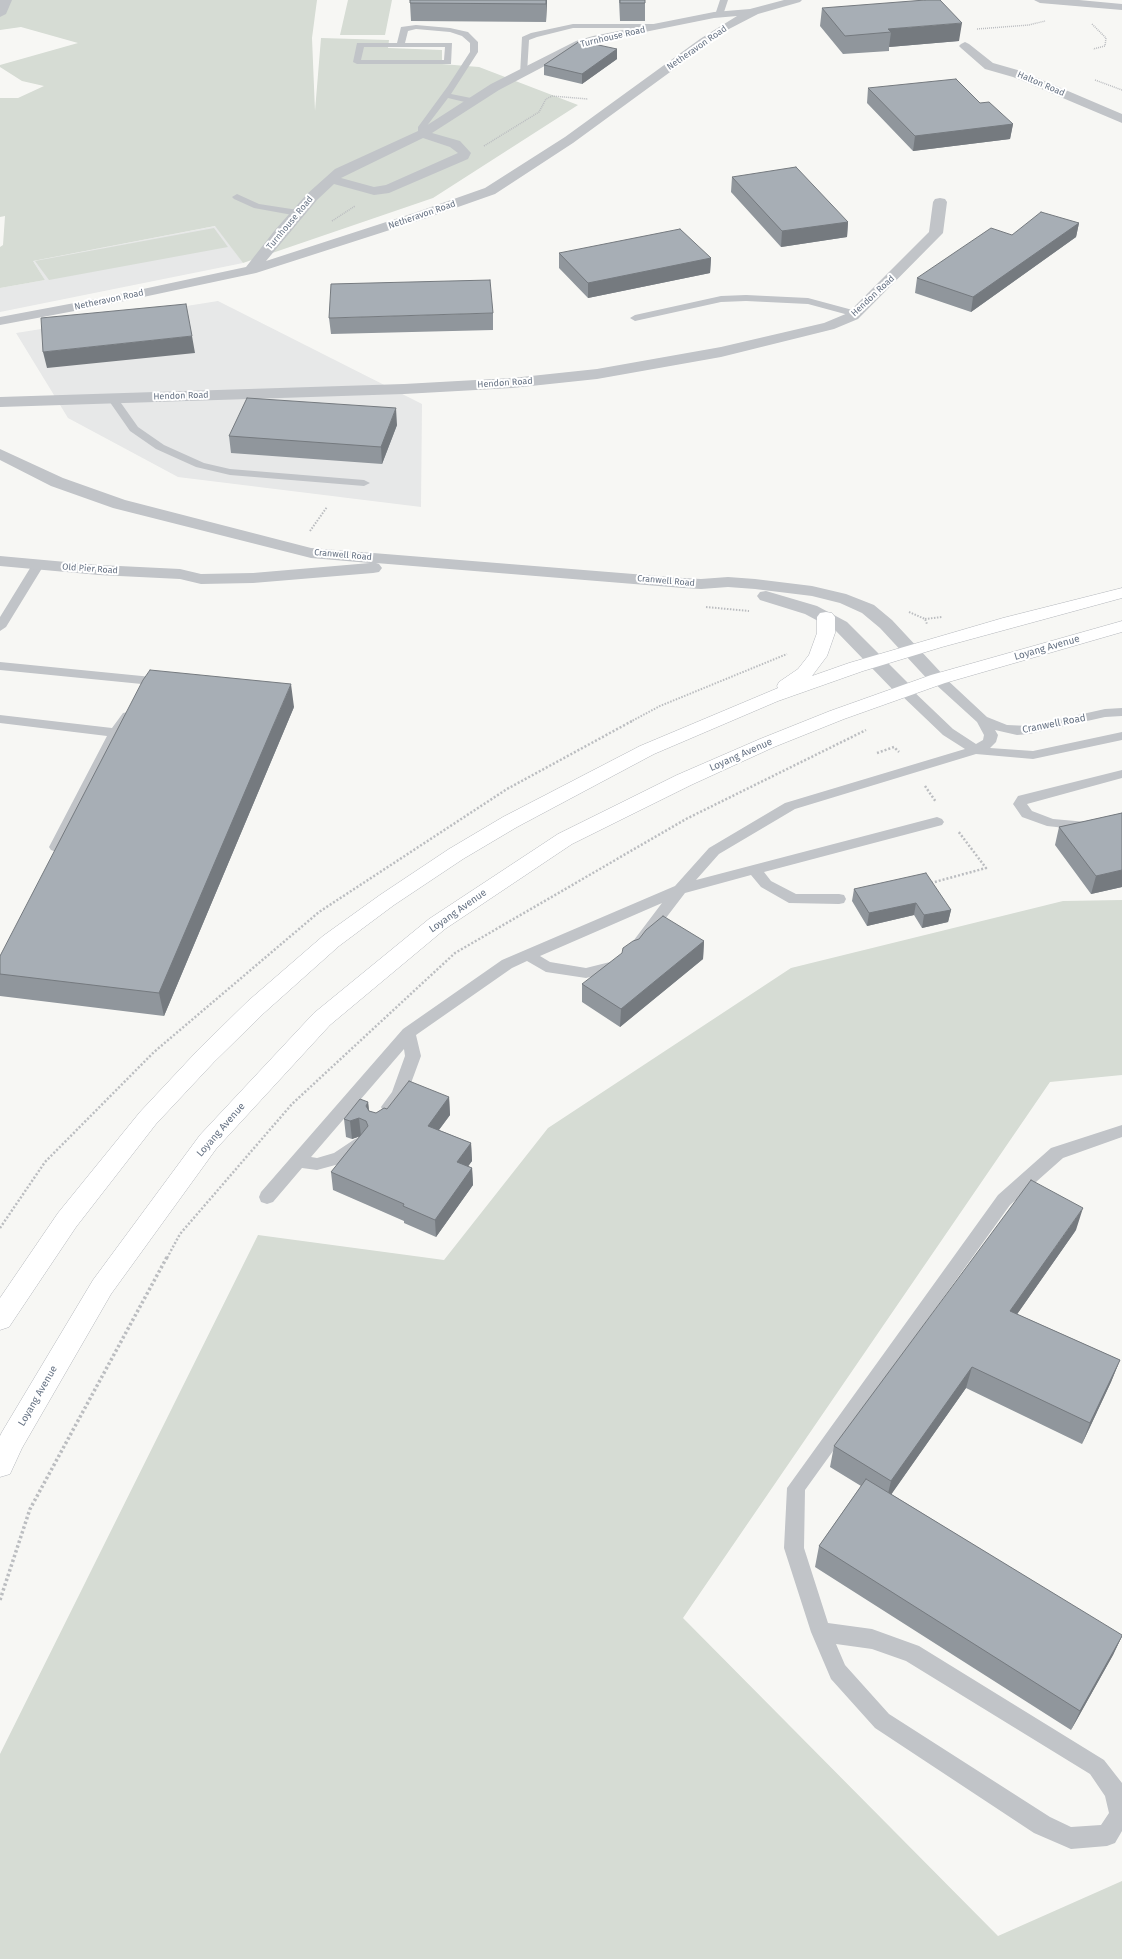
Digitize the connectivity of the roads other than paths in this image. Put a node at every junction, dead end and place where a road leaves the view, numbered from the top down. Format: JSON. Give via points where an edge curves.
{"nodes":[{"id":1,"x":6,"y":0,"type":"edge"},
{"id":2,"x":724,"y":0,"type":"edge"},
{"id":3,"x":796,"y":0,"type":"edge"},
{"id":4,"x":1040,"y":0,"type":"edge"},
{"id":5,"x":1074,"y":2,"type":"edge"},
{"id":6,"x":1122,"y":7,"type":"edge"},
{"id":7,"x":754,"y":12,"type":"junction"},
{"id":8,"x":0,"y":14,"type":"edge"},
{"id":9,"x":719,"y":15,"type":"junction"},
{"id":10,"x":662,"y":26,"type":"junction"},
{"id":11,"x":401,"y":45,"type":"junction"},
{"id":12,"x":965,"y":46,"type":"dead end"},
{"id":13,"x":523,"y":72,"type":"junction"},
{"id":14,"x":446,"y":95,"type":"junction"},
{"id":15,"x":473,"y":101,"type":"junction"},
{"id":16,"x":1122,"y":119,"type":"edge"},
{"id":17,"x":422,"y":134,"type":"junction"},
{"id":18,"x":331,"y":179,"type":"junction"},
{"id":19,"x":237,"y":196,"type":"dead end"},
{"id":20,"x":940,"y":202,"type":"dead end"},
{"id":21,"x":298,"y":213,"type":"junction"},
{"id":22,"x":251,"y":270,"type":"junction"},
{"id":23,"x":856,"y":314,"type":"junction"},
{"id":24,"x":635,"y":318,"type":"dead end"},
{"id":25,"x":0,"y":321,"type":"edge"},
{"id":26,"x":112,"y":398,"type":"junction"},
{"id":27,"x":0,"y":402,"type":"edge"},
{"id":28,"x":0,"y":454,"type":"edge"},
{"id":29,"x":364,"y":483,"type":"dead end"},
{"id":30,"x":280,"y":544,"type":"junction"},
{"id":31,"x":311,"y":553,"type":"junction"},
{"id":32,"x":0,"y":560,"type":"edge"},
{"id":33,"x":418,"y":562,"type":"junction"},
{"id":34,"x":38,"y":565,"type":"junction"},
{"id":35,"x":180,"y":574,"type":"junction"},
{"id":36,"x":253,"y":578,"type":"junction"},
{"id":37,"x":701,"y":584,"type":"junction"},
{"id":38,"x":1122,"y":593,"type":"edge"},
{"id":39,"x":826,"y":617,"type":"junction"},
{"id":40,"x":1122,"y":626,"type":"edge"},
{"id":41,"x":0,"y":627,"type":"edge"},
{"id":42,"x":911,"y":650,"type":"junction"},
{"id":43,"x":874,"y":661,"type":"junction"},
{"id":44,"x":0,"y":666,"type":"edge"},
{"id":45,"x":938,"y":679,"type":"junction"},
{"id":46,"x":156,"y":681,"type":"junction"},
{"id":47,"x":172,"y":682,"type":"edge"},
{"id":48,"x":905,"y":691,"type":"junction"},
{"id":49,"x":147,"y":693,"type":"edge"},
{"id":50,"x":770,"y":697,"type":"junction"},
{"id":51,"x":138,"y":704,"type":"edge"},
{"id":52,"x":1122,"y":712,"type":"edge"},
{"id":53,"x":0,"y":718,"type":"edge"},
{"id":54,"x":982,"y":720,"type":"junction"},
{"id":55,"x":115,"y":733,"type":"junction"},
{"id":56,"x":1122,"y":736,"type":"edge"},
{"id":57,"x":976,"y":750,"type":"junction"},
{"id":58,"x":1122,"y":774,"type":"edge"},
{"id":59,"x":937,"y":822,"type":"dead end"},
{"id":60,"x":1094,"y":826,"type":"edge"},
{"id":61,"x":50,"y":859,"type":"edge"},
{"id":62,"x":754,"y":870,"type":"junction"},
{"id":63,"x":680,"y":889,"type":"junction"},
{"id":64,"x":839,"y":899,"type":"dead end"},
{"id":65,"x":632,"y":952,"type":"edge"},
{"id":66,"x":528,"y":955,"type":"junction"},
{"id":67,"x":614,"y":966,"type":"edge"},
{"id":68,"x":408,"y":1033,"type":"junction"},
{"id":69,"x":382,"y":1117,"type":"edge"},
{"id":70,"x":1122,"y":1131,"type":"edge"},
{"id":71,"x":361,"y":1143,"type":"edge"},
{"id":72,"x":298,"y":1161,"type":"junction"},
{"id":73,"x":267,"y":1197,"type":"dead end"},
{"id":74,"x":0,"y":1319,"type":"edge"},
{"id":75,"x":0,"y":1465,"type":"edge"},
{"id":76,"x":822,"y":1632,"type":"junction"}],
"edges":[{"from":1,"to":8,"type":"street"},
{"from":2,"to":9,"type":"lane"},
{"from":3,"to":7,"type":"street","name":"Netheravon Road"},
{"from":4,"to":5,"type":"street"},
{"from":5,"to":6,"type":"street"},
{"from":7,"to":9,"type":"street","name":"Turnhouse Road"},
{"from":7,"to":22,"type":"street","name":"Netheravon Road","via":[[704,41],[569,140],[490,191]]},
{"from":9,"to":10,"type":"street","name":"Turnhouse Road"},
{"from":10,"to":13,"type":"street","name":"Turnhouse Road","via":[[580,43]]},
{"from":10,"to":13,"type":"lane","via":[[574,26],[534,35],[525,39]]},
{"from":11,"to":11,"type":"lane","via":[[449,45],[448,62],[357,62],[360,45]]},
{"from":11,"to":14,"type":"lane","via":[[404,30],[416,27],[450,30],[465,34],[474,42],[474,52]]},
{"from":12,"to":16,"type":"street","name":"Halton Road","via":[[989,66],[1017,74]]},
{"from":13,"to":15,"type":"street","name":"Turnhouse Road"},
{"from":14,"to":15,"type":"lane"},
{"from":14,"to":17,"type":"lane","via":[[422,127]]},
{"from":15,"to":17,"type":"street","name":"Turnhouse Road"},
{"from":17,"to":18,"type":"street","name":"Turnhouse Road","via":[[340,172]]},
{"from":17,"to":18,"type":"street","via":[[455,144],[465,153],[389,189],[374,191]]},
{"from":18,"to":21,"type":"street","name":"Turnhouse Road"},
{"from":19,"to":21,"type":"lane","via":[[257,206]]},
{"from":20,"to":23,"type":"street","name":"Hendon Road","via":[[936,233]]},
{"from":21,"to":22,"type":"street","name":"Turnhouse Road"},
{"from":22,"to":25,"type":"street","name":"Netheravon Road"},
{"from":23,"to":24,"type":"lane","via":[[808,301],[746,298],[721,299]]},
{"from":23,"to":26,"type":"street","name":"Hendon Road","via":[[829,326],[721,352],[597,374],[512,383],[404,389]]},
{"from":26,"to":27,"type":"street","name":"Hendon Road"},
{"from":26,"to":29,"type":"lane","via":[[134,429],[160,447],[200,465],[230,472]]},
{"from":28,"to":30,"type":"street","name":"Cranwell Road","via":[[57,482],[119,504]]},
{"from":30,"to":31,"type":"street","name":"Cranwell Road"},
{"from":30,"to":35,"type":"street","name":"Old Pier Road","via":[[269,563],[225,570],[199,569]]},
{"from":31,"to":33,"type":"street","name":"Cranwell Road"},
{"from":31,"to":36,"type":"street","name":"Old Pier Road","via":[[289,571]]},
{"from":32,"to":34,"type":"street","name":"Old Pier Road"},
{"from":33,"to":36,"type":"street","name":"Old Pier Road"},
{"from":33,"to":37,"type":"street","name":"Cranwell Road"},
{"from":34,"to":35,"type":"street","name":"Old Pier Road"},
{"from":34,"to":41,"type":"lane"},
{"from":35,"to":36,"type":"street","name":"Old Pier Road","via":[[201,578]]},
{"from":37,"to":39,"type":"street","name":"Cranwell Road","via":[[721,591],[773,597]]},
{"from":37,"to":42,"type":"street","name":"Cranwell Road","via":[[755,584],[812,591],[846,599],[868,609]]},
{"from":38,"to":42,"type":"main road"},
{"from":39,"to":43,"type":"street","name":"Cranwell Road","via":[[841,626]]},
{"from":39,"to":50,"type":"main road","via":[[826,633],[818,656],[805,673]]},
{"from":40,"to":45,"type":"main road","name":"Loyang Avenue"},
{"from":42,"to":43,"type":"main road"},
{"from":42,"to":45,"type":"street","name":"Cranwell Road"},
{"from":43,"to":48,"type":"street","name":"Cranwell Road"},
{"from":43,"to":50,"type":"main road"},
{"from":44,"to":46,"type":"lane"},
{"from":45,"to":48,"type":"main road","name":"Loyang Avenue"},
{"from":45,"to":54,"type":"lane","name":"Cranwell Road"},
{"from":46,"to":47,"type":"lane"},
{"from":46,"to":49,"type":"lane"},
{"from":48,"to":57,"type":"lane","name":"Cranwell Road","via":[[948,732]]},
{"from":48,"to":75,"type":"main road","name":"Loyang Avenue","via":[[767,743],[684,780],[565,839],[437,924],[322,1019],[208,1142],[106,1281],[12,1440]]},
{"from":50,"to":74,"type":"main road","via":[[647,750],[510,822],[437,866],[331,941],[256,1007],[148,1118],[67,1220]]},
{"from":51,"to":55,"type":"lane"},
{"from":52,"to":54,"type":"lane","name":"Cranwell Road","via":[[1017,731],[994,726]]},
{"from":53,"to":55,"type":"lane"},
{"from":54,"to":57,"type":"lane","via":[[991,735],[989,742]]},
{"from":55,"to":61,"type":"lane"},
{"from":56,"to":57,"type":"lane","via":[[1033,755]]},
{"from":57,"to":63,"type":"lane","via":[[790,806],[714,851]]},
{"from":58,"to":60,"type":"lane","via":[[1023,799],[1020,804],[1027,814],[1052,822]]},
{"from":59,"to":62,"type":"lane"},
{"from":62,"to":63,"type":"lane"},
{"from":62,"to":64,"type":"lane","via":[[766,884],[794,899]]},
{"from":63,"to":65,"type":"lane"},
{"from":63,"to":66,"type":"lane"},
{"from":66,"to":67,"type":"lane","via":[[546,967],[586,973]]},
{"from":66,"to":68,"type":"lane","via":[[507,964]]},
{"from":68,"to":69,"type":"lane","via":[[413,1056],[399,1094]]},
{"from":68,"to":72,"type":"lane"},
{"from":70,"to":76,"type":"lane","via":[[1057,1153],[1004,1200],[796,1488],[794,1548]]},
{"from":71,"to":72,"type":"lane","via":[[339,1158],[317,1164]]},
{"from":72,"to":73,"type":"lane"},
{"from":76,"to":76,"type":"lane","via":[[838,1672],[882,1721],[1042,1825],[1071,1838],[1107,1835],[1120,1815],[1115,1791],[1097,1767],[912,1653],[872,1639]]}]}
